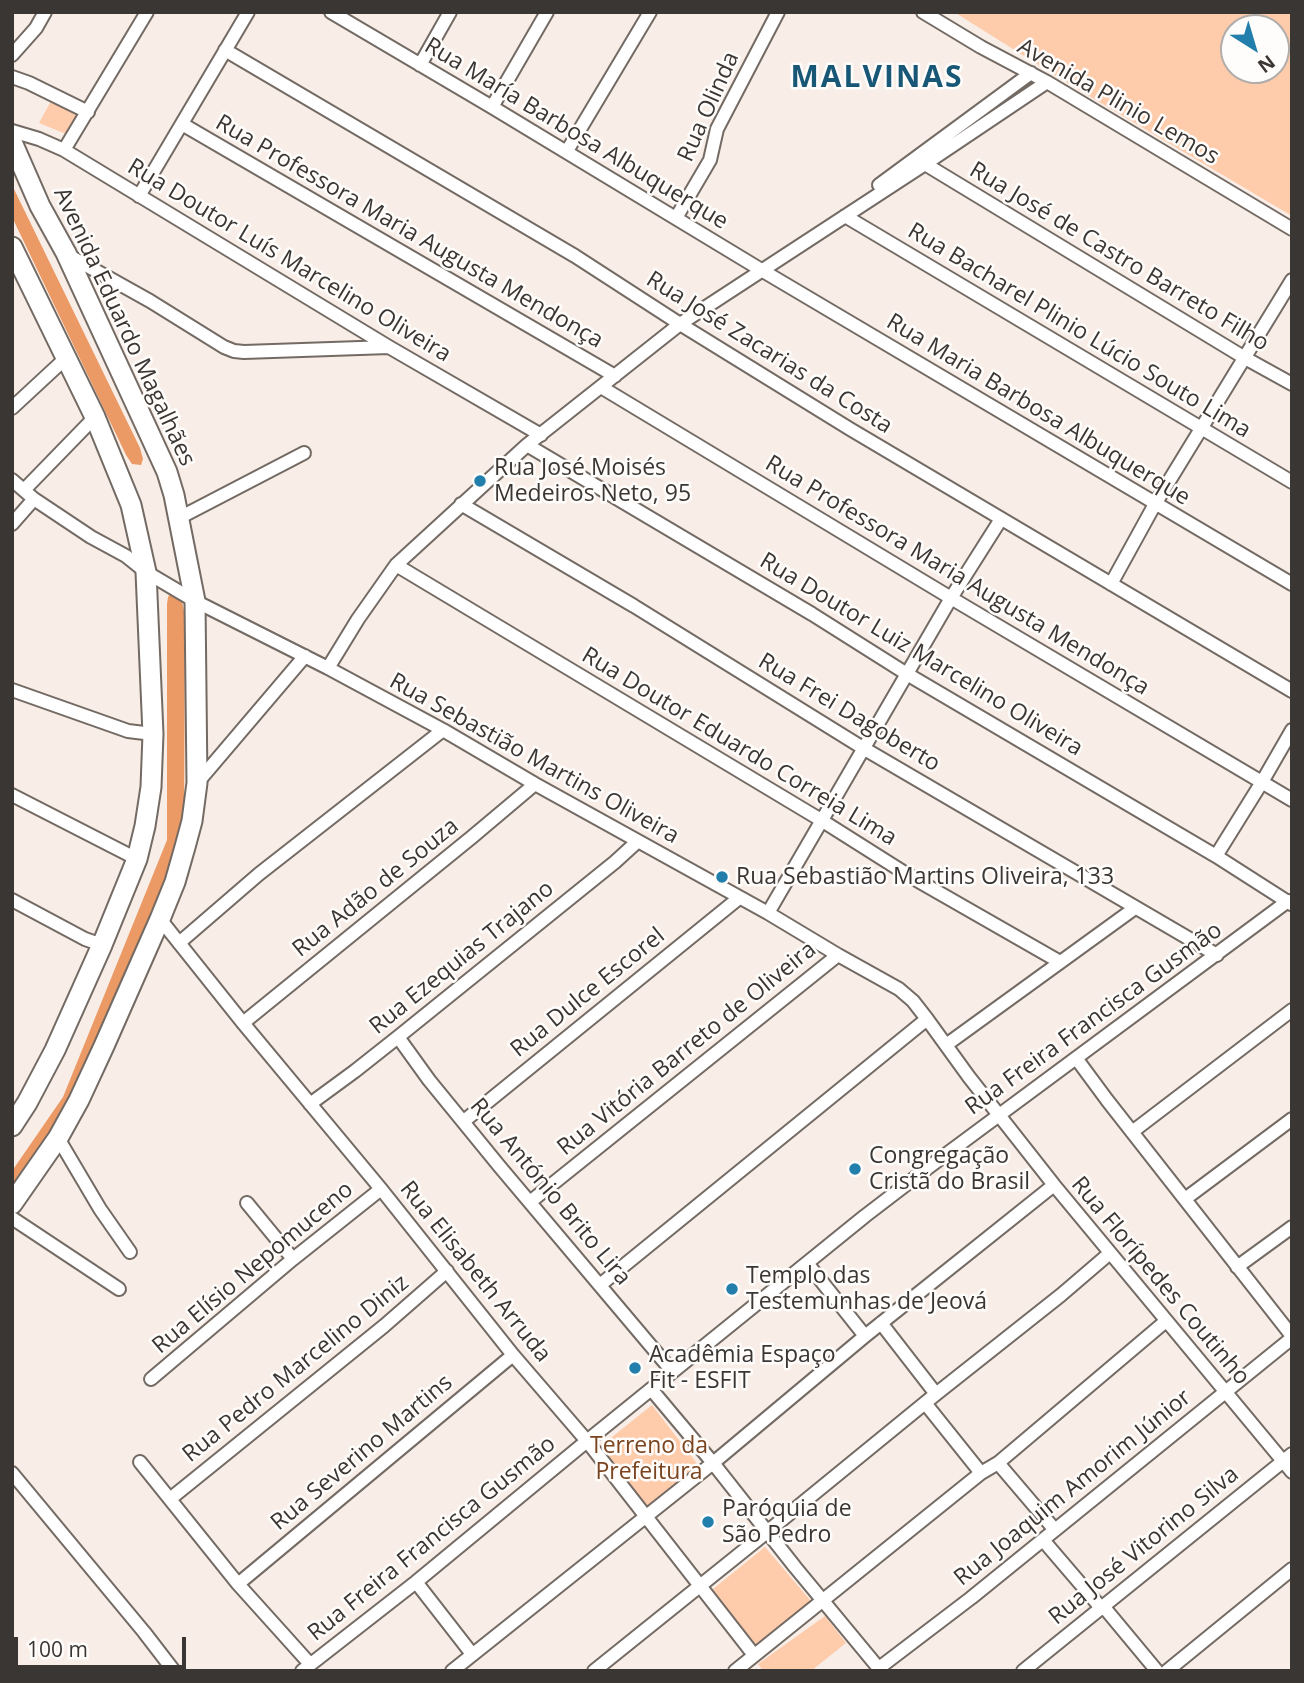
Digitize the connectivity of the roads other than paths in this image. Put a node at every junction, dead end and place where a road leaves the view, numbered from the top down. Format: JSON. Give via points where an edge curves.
{"nodes":[{"id":1,"x":45,"y":12,"type":"edge"},
{"id":2,"x":147,"y":12,"type":"edge"},
{"id":3,"x":248,"y":12,"type":"edge"},
{"id":4,"x":450,"y":12,"type":"edge"},
{"id":5,"x":547,"y":12,"type":"edge"},
{"id":6,"x":650,"y":12,"type":"edge"},
{"id":7,"x":778,"y":12,"type":"edge"},
{"id":8,"x":923,"y":12,"type":"edge"},
{"id":9,"x":340,"y":15,"type":"edge"},
{"id":10,"x":225,"y":50,"type":"junction"},
{"id":11,"x":12,"y":55,"type":"edge"},
{"id":12,"x":420,"y":65,"type":"junction"},
{"id":13,"x":1031,"y":73,"type":"junction"},
{"id":14,"x":12,"y":77,"type":"edge"},
{"id":15,"x":1047,"y":82,"type":"junction"},
{"id":16,"x":492,"y":107,"type":"junction"},
{"id":17,"x":88,"y":112,"type":"junction"},
{"id":18,"x":182,"y":124,"type":"junction"},
{"id":19,"x":12,"y":131,"type":"edge"},
{"id":20,"x":12,"y":142,"type":"edge"},
{"id":21,"x":64,"y":150,"type":"junction"},
{"id":22,"x":567,"y":151,"type":"junction"},
{"id":23,"x":925,"y":164,"type":"junction"},
{"id":24,"x":139,"y":196,"type":"junction"},
{"id":25,"x":845,"y":216,"type":"junction"},
{"id":26,"x":676,"y":218,"type":"junction"},
{"id":27,"x":1292,"y":229,"type":"edge"},
{"id":28,"x":12,"y":247,"type":"edge"},
{"id":29,"x":66,"y":253,"type":"junction"},
{"id":30,"x":763,"y":271,"type":"junction"},
{"id":31,"x":18,"y":275,"type":"edge"},
{"id":32,"x":1292,"y":280,"type":"edge"},
{"id":33,"x":680,"y":324,"type":"junction"},
{"id":34,"x":389,"y":346,"type":"junction"},
{"id":35,"x":66,"y":358,"type":"junction"},
{"id":36,"x":1245,"y":358,"type":"junction"},
{"id":37,"x":615,"y":376,"type":"junction"},
{"id":38,"x":1292,"y":384,"type":"edge"},
{"id":39,"x":601,"y":387,"type":"junction"},
{"id":40,"x":12,"y":408,"type":"edge"},
{"id":41,"x":95,"y":417,"type":"junction"},
{"id":42,"x":1202,"y":429,"type":"junction"},
{"id":43,"x":541,"y":435,"type":"junction"},
{"id":44,"x":527,"y":445,"type":"junction"},
{"id":45,"x":304,"y":453,"type":"dead end"},
{"id":46,"x":12,"y":480,"type":"edge"},
{"id":47,"x":1292,"y":482,"type":"edge"},
{"id":48,"x":23,"y":490,"type":"junction"},
{"id":49,"x":34,"y":499,"type":"junction"},
{"id":50,"x":461,"y":504,"type":"junction"},
{"id":51,"x":1155,"y":504,"type":"junction"},
{"id":52,"x":179,"y":518,"type":"junction"},
{"id":53,"x":1001,"y":519,"type":"junction"},
{"id":54,"x":12,"y":524,"type":"edge"},
{"id":55,"x":397,"y":565,"type":"junction"},
{"id":56,"x":146,"y":572,"type":"junction"},
{"id":57,"x":1111,"y":584,"type":"junction"},
{"id":58,"x":1292,"y":584,"type":"edge"},
{"id":59,"x":951,"y":598,"type":"junction"},
{"id":60,"x":195,"y":600,"type":"junction"},
{"id":61,"x":305,"y":656,"type":"junction"},
{"id":62,"x":328,"y":668,"type":"junction"},
{"id":63,"x":907,"y":674,"type":"junction"},
{"id":64,"x":12,"y":690,"type":"edge"},
{"id":65,"x":1292,"y":691,"type":"edge"},
{"id":66,"x":443,"y":730,"type":"junction"},
{"id":67,"x":1292,"y":730,"type":"edge"},
{"id":68,"x":153,"y":734,"type":"junction"},
{"id":69,"x":863,"y":748,"type":"junction"},
{"id":70,"x":1262,"y":782,"type":"junction"},
{"id":71,"x":197,"y":783,"type":"junction"},
{"id":72,"x":535,"y":784,"type":"junction"},
{"id":73,"x":12,"y":795,"type":"edge"},
{"id":74,"x":1292,"y":800,"type":"edge"},
{"id":75,"x":821,"y":820,"type":"junction"},
{"id":76,"x":638,"y":841,"type":"junction"},
{"id":77,"x":1216,"y":856,"type":"junction"},
{"id":78,"x":137,"y":859,"type":"junction"},
{"id":79,"x":739,"y":898,"type":"junction"},
{"id":80,"x":12,"y":900,"type":"edge"},
{"id":81,"x":1290,"y":902,"type":"edge"},
{"id":82,"x":1135,"y":908,"type":"junction"},
{"id":83,"x":768,"y":913,"type":"junction"},
{"id":84,"x":160,"y":919,"type":"junction"},
{"id":85,"x":179,"y":943,"type":"junction"},
{"id":86,"x":102,"y":945,"type":"junction"},
{"id":87,"x":838,"y":955,"type":"junction"},
{"id":88,"x":1217,"y":955,"type":"junction"},
{"id":89,"x":1060,"y":962,"type":"junction"},
{"id":90,"x":1292,"y":1010,"type":"edge"},
{"id":91,"x":927,"y":1019,"type":"junction"},
{"id":92,"x":243,"y":1023,"type":"junction"},
{"id":93,"x":398,"y":1037,"type":"junction"},
{"id":94,"x":946,"y":1045,"type":"junction"},
{"id":95,"x":1076,"y":1058,"type":"junction"},
{"id":96,"x":310,"y":1104,"type":"junction"},
{"id":97,"x":999,"y":1115,"type":"junction"},
{"id":98,"x":1292,"y":1119,"type":"edge"},
{"id":99,"x":464,"y":1121,"type":"junction"},
{"id":100,"x":12,"y":1126,"type":"edge"},
{"id":101,"x":1132,"y":1132,"type":"junction"},
{"id":102,"x":58,"y":1138,"type":"junction"},
{"id":103,"x":1054,"y":1185,"type":"junction"},
{"id":104,"x":381,"y":1189,"type":"junction"},
{"id":105,"x":1185,"y":1199,"type":"junction"},
{"id":106,"x":530,"y":1202,"type":"junction"},
{"id":107,"x":247,"y":1203,"type":"dead end"},
{"id":108,"x":12,"y":1205,"type":"edge"},
{"id":109,"x":12,"y":1218,"type":"edge"},
{"id":110,"x":1292,"y":1227,"type":"edge"},
{"id":111,"x":130,"y":1252,"type":"dead end"},
{"id":112,"x":1110,"y":1253,"type":"junction"},
{"id":113,"x":293,"y":1259,"type":"junction"},
{"id":114,"x":807,"y":1263,"type":"junction"},
{"id":115,"x":1237,"y":1267,"type":"junction"},
{"id":116,"x":447,"y":1271,"type":"junction"},
{"id":117,"x":600,"y":1284,"type":"junction"},
{"id":118,"x":118,"y":1289,"type":"dead end"},
{"id":119,"x":1166,"y":1321,"type":"junction"},
{"id":120,"x":881,"y":1323,"type":"junction"},
{"id":121,"x":865,"y":1336,"type":"junction"},
{"id":122,"x":1292,"y":1337,"type":"edge"},
{"id":123,"x":513,"y":1355,"type":"junction"},
{"id":124,"x":673,"y":1371,"type":"junction"},
{"id":125,"x":151,"y":1379,"type":"dead end"},
{"id":126,"x":651,"y":1389,"type":"junction"},
{"id":127,"x":1225,"y":1392,"type":"junction"},
{"id":128,"x":936,"y":1394,"type":"junction"},
{"id":129,"x":925,"y":1403,"type":"junction"},
{"id":130,"x":587,"y":1441,"type":"junction"},
{"id":131,"x":140,"y":1462,"type":"dead end"},
{"id":132,"x":1289,"y":1462,"type":"edge"},
{"id":133,"x":713,"y":1463,"type":"junction"},
{"id":134,"x":998,"y":1463,"type":"junction"},
{"id":135,"x":12,"y":1474,"type":"edge"},
{"id":136,"x":981,"y":1474,"type":"junction"},
{"id":137,"x":170,"y":1499,"type":"junction"},
{"id":138,"x":645,"y":1516,"type":"junction"},
{"id":139,"x":1055,"y":1530,"type":"junction"},
{"id":140,"x":767,"y":1532,"type":"junction"},
{"id":141,"x":1043,"y":1540,"type":"junction"},
{"id":142,"x":1292,"y":1569,"type":"edge"},
{"id":143,"x":416,"y":1581,"type":"junction"},
{"id":144,"x":238,"y":1584,"type":"junction"},
{"id":145,"x":699,"y":1586,"type":"junction"},
{"id":146,"x":823,"y":1601,"type":"junction"},
{"id":147,"x":1102,"y":1607,"type":"junction"},
{"id":148,"x":472,"y":1654,"type":"junction"},
{"id":149,"x":753,"y":1662,"type":"edge"},
{"id":150,"x":306,"y":1668,"type":"edge"},
{"id":151,"x":454,"y":1670,"type":"edge"},
{"id":152,"x":880,"y":1670,"type":"edge"},
{"id":153,"x":174,"y":1671,"type":"edge"},
{"id":154,"x":594,"y":1671,"type":"edge"},
{"id":155,"x":735,"y":1671,"type":"edge"},
{"id":156,"x":1023,"y":1671,"type":"edge"},
{"id":157,"x":1157,"y":1671,"type":"edge"},
{"id":158,"x":1167,"y":1671,"type":"edge"}],
"edges":[{"from":1,"to":11,"type":"street"},
{"from":2,"to":17,"type":"street"},
{"from":3,"to":10,"type":"street"},
{"from":4,"to":12,"type":"street"},
{"from":5,"to":16,"type":"street"},
{"from":6,"to":22,"type":"street"},
{"from":7,"to":26,"type":"street","name":"Rua Olinda","via":[[717,129],[710,160]]},
{"from":8,"to":13,"type":"street","name":"Avenida Plinio Lemos"},
{"from":9,"to":12,"type":"street","name":"Rua María Barbosa Albuquerque"},
{"from":10,"to":18,"type":"street"},
{"from":10,"to":33,"type":"street","name":"Rua José Zacarias da Costa","via":[[564,249]]},
{"from":12,"to":16,"type":"street","name":"Rua María Barbosa Albuquerque"},
{"from":13,"to":15,"type":"street","name":"Avenida Plinio Lemos"},
{"from":13,"to":30,"type":"street"},
{"from":14,"to":17,"type":"street"},
{"from":15,"to":23,"type":"street"},
{"from":15,"to":27,"type":"street","name":"Avenida Plinio Lemos"},
{"from":16,"to":22,"type":"street","name":"Rua María Barbosa Albuquerque"},
{"from":17,"to":21,"type":"street"},
{"from":18,"to":24,"type":"street"},
{"from":18,"to":37,"type":"street","name":"Rua Professora Maria Augusta Mendonça"},
{"from":19,"to":21,"type":"street","name":"Rua Doutor Luís Marcelino Oliveira"},
{"from":20,"to":29,"type":"main road","name":"Avenida Eduardo Magalhães"},
{"from":21,"to":24,"type":"street","name":"Rua Doutor Luís Marcelino Oliveira"},
{"from":22,"to":26,"type":"street","name":"Rua María Barbosa Albuquerque"},
{"from":23,"to":25,"type":"street"},
{"from":23,"to":36,"type":"street","name":"Rua José de Castro Barreto Filho"},
{"from":24,"to":34,"type":"street","name":"Rua Doutor Luís Marcelino Oliveira"},
{"from":25,"to":30,"type":"street"},
{"from":25,"to":42,"type":"street","name":"Rua Bacharel Plinio Lúcio Souto Lima"},
{"from":26,"to":30,"type":"street","name":"Rua María Barbosa Albuquerque"},
{"from":28,"to":31,"type":"main road"},
{"from":29,"to":34,"type":"street","via":[[234,351]]},
{"from":29,"to":52,"type":"main road","name":"Avenida Eduardo Magalhães","via":[[167,472]]},
{"from":30,"to":33,"type":"street"},
{"from":30,"to":51,"type":"street","name":"Rua Maria Barbosa Albuquerque"},
{"from":31,"to":35,"type":"main road"},
{"from":32,"to":36,"type":"street"},
{"from":33,"to":37,"type":"street"},
{"from":33,"to":53,"type":"street","name":"Rua José Zacarias da Costa"},
{"from":34,"to":43,"type":"street","name":"Rua Doutor Luís Marcelino Oliveira"},
{"from":35,"to":40,"type":"street"},
{"from":35,"to":41,"type":"main road"},
{"from":36,"to":38,"type":"street","name":"Rua José de Castro Barreto Filho"},
{"from":36,"to":42,"type":"street"},
{"from":37,"to":39,"type":"street"},
{"from":39,"to":43,"type":"street"},
{"from":39,"to":59,"type":"street","name":"Rua Professora Maria Augusta Mendonça"},
{"from":41,"to":48,"type":"street"},
{"from":41,"to":56,"type":"main road","via":[[131,505]]},
{"from":42,"to":47,"type":"street","name":"Rua Bacharel Plinio Lúcio Souto Lima"},
{"from":42,"to":51,"type":"street"},
{"from":43,"to":44,"type":"street"},
{"from":44,"to":50,"type":"street"},
{"from":44,"to":63,"type":"street","name":"Rua Doutor Luiz Marcelino Oliveira"},
{"from":45,"to":52,"type":"street"},
{"from":46,"to":48,"type":"street","name":"Rua Sebastião Martins Oliveira"},
{"from":48,"to":49,"type":"street","name":"Rua Sebastião Martins Oliveira"},
{"from":49,"to":54,"type":"street"},
{"from":49,"to":56,"type":"street","name":"Rua Sebastião Martins Oliveira"},
{"from":50,"to":55,"type":"street"},
{"from":50,"to":69,"type":"street","name":"Rua Frei Dagoberto"},
{"from":51,"to":57,"type":"street"},
{"from":51,"to":58,"type":"street","name":"Rua Maria Barbosa Albuquerque"},
{"from":52,"to":60,"type":"main road","name":"Avenida Eduardo Magalhães"},
{"from":53,"to":57,"type":"street","name":"Rua José Zacarias da Costa"},
{"from":53,"to":59,"type":"street"},
{"from":55,"to":62,"type":"street"},
{"from":55,"to":75,"type":"street","name":"Rua Doutor Eduardo Correia Lima"},
{"from":56,"to":60,"type":"street","name":"Rua Sebastião Martins Oliveira"},
{"from":56,"to":68,"type":"main road"},
{"from":57,"to":65,"type":"street","name":"Rua José Zacarias da Costa"},
{"from":59,"to":63,"type":"street"},
{"from":59,"to":70,"type":"street","name":"Rua Professora Maria Augusta Mendonça"},
{"from":60,"to":61,"type":"street","name":"Rua Sebastião Martins Oliveira"},
{"from":60,"to":71,"type":"main road","name":"Avenida Eduardo Magalhães"},
{"from":61,"to":62,"type":"street","name":"Rua Sebastião Martins Oliveira"},
{"from":61,"to":71,"type":"street"},
{"from":62,"to":66,"type":"street","name":"Rua Sebastião Martins Oliveira"},
{"from":63,"to":69,"type":"street"},
{"from":63,"to":77,"type":"street","name":"Rua Doutor Luiz Marcelino Oliveira"},
{"from":64,"to":68,"type":"street","via":[[128,731]]},
{"from":66,"to":72,"type":"street","name":"Rua Sebastião Martins Oliveira"},
{"from":66,"to":85,"type":"street"},
{"from":67,"to":70,"type":"street"},
{"from":68,"to":78,"type":"main road","via":[[151,787]]},
{"from":69,"to":75,"type":"street"},
{"from":69,"to":82,"type":"street","name":"Rua Frei Dagoberto"},
{"from":70,"to":74,"type":"street","name":"Rua Professora Maria Augusta Mendonça"},
{"from":70,"to":77,"type":"street"},
{"from":71,"to":84,"type":"main road","name":"Avenida Eduardo Magalhães","via":[[185,848]]},
{"from":72,"to":76,"type":"street","name":"Rua Sebastião Martins Oliveira"},
{"from":72,"to":92,"type":"street","name":"Rua Adão de Souza"},
{"from":73,"to":78,"type":"street"},
{"from":75,"to":83,"type":"street"},
{"from":75,"to":89,"type":"street","name":"Rua Doutor Eduardo Correia Lima"},
{"from":76,"to":79,"type":"street","name":"Rua Sebastião Martins Oliveira"},
{"from":76,"to":93,"type":"street","name":"Rua Ezequias Trajano"},
{"from":77,"to":81,"type":"street","name":"Rua Doutor Luiz Marcelino Oliveira"},
{"from":78,"to":86,"type":"main road"},
{"from":79,"to":83,"type":"street","name":"Rua Sebastião Martins Oliveira"},
{"from":79,"to":99,"type":"street","name":"Rua Dulce Escorel"},
{"from":80,"to":86,"type":"street"},
{"from":81,"to":88,"type":"street","name":"Rua Freira Francisca Gusmão"},
{"from":82,"to":88,"type":"street","name":"Rua Frei Dagoberto"},
{"from":82,"to":89,"type":"street"},
{"from":83,"to":87,"type":"street","name":"Rua Sebastião Martins Oliveira"},
{"from":84,"to":85,"type":"street","name":"Rua Elisabeth Arruda"},
{"from":84,"to":102,"type":"main road","name":"Avenida Eduardo Magalhães"},
{"from":85,"to":92,"type":"street","name":"Rua Elisabeth Arruda"},
{"from":86,"to":100,"type":"main road","via":[[55,1050]]},
{"from":87,"to":91,"type":"street","name":"Rua Sebastião Martins Oliveira","via":[[899,989]]},
{"from":87,"to":106,"type":"street","name":"Rua Vitória Barreto de Oliveira"},
{"from":88,"to":95,"type":"street","name":"Rua Freira Francisca Gusmão"},
{"from":89,"to":94,"type":"street"},
{"from":90,"to":101,"type":"street"},
{"from":91,"to":94,"type":"street","name":"Rua Sebastião Martins Oliveira"},
{"from":91,"to":117,"type":"street"},
{"from":92,"to":96,"type":"street","name":"Rua Elisabeth Arruda"},
{"from":93,"to":96,"type":"street","name":"Rua Ezequias Trajano"},
{"from":93,"to":99,"type":"street","name":"Rua António Brito Lira"},
{"from":94,"to":97,"type":"street","name":"Rua Sebastião Martins Oliveira"},
{"from":95,"to":97,"type":"street","name":"Rua Freira Francisca Gusmão"},
{"from":95,"to":101,"type":"street"},
{"from":96,"to":104,"type":"street","name":"Rua Elisabeth Arruda"},
{"from":97,"to":103,"type":"street","name":"Rua Florípedes Coutinho"},
{"from":97,"to":114,"type":"street","name":"Rua Freira Francisca Gusmão"},
{"from":98,"to":105,"type":"street"},
{"from":99,"to":106,"type":"street","name":"Rua António Brito Lira"},
{"from":101,"to":105,"type":"street"},
{"from":102,"to":108,"type":"main road","name":"Avenida Eduardo Magalhães"},
{"from":102,"to":111,"type":"street"},
{"from":103,"to":112,"type":"street","name":"Rua Florípedes Coutinho"},
{"from":103,"to":120,"type":"street"},
{"from":104,"to":113,"type":"street","name":"Rua Elísio Nepomuceno"},
{"from":104,"to":116,"type":"street","name":"Rua Elisabeth Arruda"},
{"from":105,"to":115,"type":"street"},
{"from":106,"to":117,"type":"street","name":"Rua António Brito Lira"},
{"from":107,"to":113,"type":"street"},
{"from":109,"to":118,"type":"street"},
{"from":110,"to":115,"type":"street"},
{"from":112,"to":119,"type":"street","name":"Rua Florípedes Coutinho"},
{"from":112,"to":128,"type":"street"},
{"from":113,"to":125,"type":"street","name":"Rua Elísio Nepomuceno"},
{"from":114,"to":121,"type":"street"},
{"from":114,"to":124,"type":"street","name":"Rua Freira Francisca Gusmão"},
{"from":115,"to":122,"type":"street"},
{"from":116,"to":123,"type":"street","name":"Rua Elisabeth Arruda"},
{"from":116,"to":137,"type":"street","name":"Rua Pedro Marcelino Diniz"},
{"from":117,"to":124,"type":"street","name":"Rua António Brito Lira"},
{"from":119,"to":127,"type":"street","name":"Rua Florípedes Coutinho"},
{"from":119,"to":134,"type":"street"},
{"from":120,"to":121,"type":"street"},
{"from":120,"to":128,"type":"street"},
{"from":121,"to":133,"type":"street"},
{"from":122,"to":127,"type":"street","name":"Rua Joaquim Amorim Júnior"},
{"from":123,"to":130,"type":"street","name":"Rua Elisabeth Arruda"},
{"from":123,"to":144,"type":"street","name":"Rua Severino Martins"},
{"from":124,"to":126,"type":"street","name":"Rua Freira Francisca Gusmão"},
{"from":126,"to":130,"type":"street","name":"Rua Freira Francisca Gusmão"},
{"from":126,"to":133,"type":"street"},
{"from":127,"to":132,"type":"street","name":"Rua Florípedes Coutinho"},
{"from":127,"to":139,"type":"street","name":"Rua Joaquim Amorim Júnior"},
{"from":128,"to":129,"type":"street"},
{"from":129,"to":136,"type":"street"},
{"from":129,"to":140,"type":"street"},
{"from":130,"to":138,"type":"street","name":"Rua Elisabeth Arruda"},
{"from":130,"to":143,"type":"street","name":"Rua Freira Francisca Gusmão"},
{"from":131,"to":137,"type":"street"},
{"from":132,"to":147,"type":"street","name":"Rua José Vitorino Silva"},
{"from":133,"to":138,"type":"street"},
{"from":133,"to":140,"type":"street"},
{"from":134,"to":136,"type":"street"},
{"from":134,"to":139,"type":"street"},
{"from":135,"to":153,"type":"street"},
{"from":136,"to":146,"type":"street"},
{"from":137,"to":144,"type":"street"},
{"from":138,"to":145,"type":"street","name":"Rua Elisabeth Arruda"},
{"from":138,"to":148,"type":"street"},
{"from":139,"to":141,"type":"street","name":"Rua Joaquim Amorim Júnior"},
{"from":140,"to":145,"type":"street"},
{"from":140,"to":146,"type":"street"},
{"from":141,"to":147,"type":"street"},
{"from":141,"to":152,"type":"street","name":"Rua Joaquim Amorim Júnior"},
{"from":142,"to":158,"type":"street"},
{"from":143,"to":148,"type":"street"},
{"from":143,"to":150,"type":"street","name":"Rua Freira Francisca Gusmão"},
{"from":144,"to":150,"type":"street"},
{"from":145,"to":149,"type":"street","name":"Rua Elisabeth Arruda"},
{"from":145,"to":154,"type":"street"},
{"from":146,"to":149,"type":"street"},
{"from":146,"to":152,"type":"street"},
{"from":147,"to":156,"type":"street","name":"Rua José Vitorino Silva"},
{"from":147,"to":157,"type":"street"},
{"from":148,"to":151,"type":"street"},
{"from":149,"to":155,"type":"street"}]}
